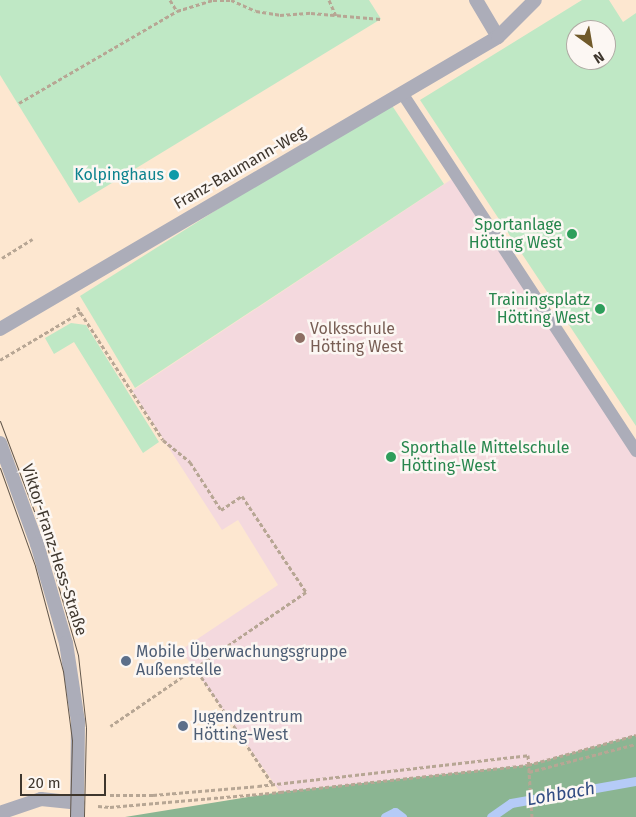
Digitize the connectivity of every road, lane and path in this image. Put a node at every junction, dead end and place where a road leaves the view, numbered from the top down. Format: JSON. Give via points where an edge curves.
{"nodes":[{"id":1,"x":170,"y":0,"type":"edge"},
{"id":2,"x":329,"y":0,"type":"edge"},
{"id":3,"x":476,"y":0,"type":"edge"},
{"id":4,"x":535,"y":0,"type":"edge"},
{"id":5,"x":178,"y":11,"type":"junction"},
{"id":6,"x":336,"y":17,"type":"junction"},
{"id":7,"x":381,"y":19,"type":"dead end"},
{"id":8,"x":498,"y":37,"type":"junction"},
{"id":9,"x":402,"y":94,"type":"junction"},
{"id":10,"x":19,"y":103,"type":"dead end"},
{"id":11,"x":32,"y":239,"type":"dead end"},
{"id":12,"x":2,"y":258,"type":"dead end"},
{"id":13,"x":66,"y":290,"type":"junction"},
{"id":14,"x":81,"y":312,"type":"junction"},
{"id":15,"x":0,"y":329,"type":"edge"},
{"id":16,"x":0,"y":360,"type":"edge"},
{"id":17,"x":0,"y":443,"type":"edge"},
{"id":18,"x":636,"y":451,"type":"edge"},
{"id":19,"x":194,"y":666,"type":"junction"},
{"id":20,"x":110,"y":726,"type":"dead end"},
{"id":21,"x":636,"y":736,"type":"edge"},
{"id":22,"x":636,"y":744,"type":"edge"},
{"id":23,"x":528,"y":765,"type":"junction"},
{"id":24,"x":529,"y":772,"type":"junction"},
{"id":25,"x":273,"y":785,"type":"junction"},
{"id":26,"x":110,"y":795,"type":"dead end"},
{"id":27,"x":78,"y":810,"type":"edge"},
{"id":28,"x":0,"y":813,"type":"edge"},
{"id":29,"x":532,"y":817,"type":"edge"}],
"edges":[{"from":1,"to":5,"type":"path"},
{"from":2,"to":6,"type":"path"},
{"from":3,"to":8,"type":"street"},
{"from":4,"to":8,"type":"street","name":"Franz-Baumann-Weg"},
{"from":5,"to":6,"type":"path","via":[[213,0],[231,0],[256,11],[280,15],[311,13]]},
{"from":5,"to":10,"type":"path"},
{"from":6,"to":7,"type":"path"},
{"from":8,"to":9,"type":"street","name":"Franz-Baumann-Weg"},
{"from":9,"to":13,"type":"street","name":"Franz-Baumann-Weg"},
{"from":9,"to":18,"type":"lane"},
{"from":11,"to":12,"type":"path"},
{"from":13,"to":14,"type":"path"},
{"from":13,"to":15,"type":"street","name":"Franz-Baumann-Weg"},
{"from":14,"to":16,"type":"path"},
{"from":14,"to":19,"type":"path","via":[[162,440],[190,462],[222,510],[242,496],[306,592]]},
{"from":17,"to":27,"type":"street","name":"Viktor-Franz-Hess-Straße","via":[[37,544],[66,643],[78,720]]},
{"from":19,"to":20,"type":"path"},
{"from":19,"to":25,"type":"path"},
{"from":21,"to":23,"type":"path"},
{"from":22,"to":24,"type":"path"},
{"from":23,"to":24,"type":"path"},
{"from":23,"to":25,"type":"path","via":[[528,755]]},
{"from":23,"to":27,"type":"path"},
{"from":24,"to":29,"type":"path"},
{"from":25,"to":26,"type":"path","via":[[153,795]]},
{"from":27,"to":28,"type":"street","via":[[41,799]]}]}
